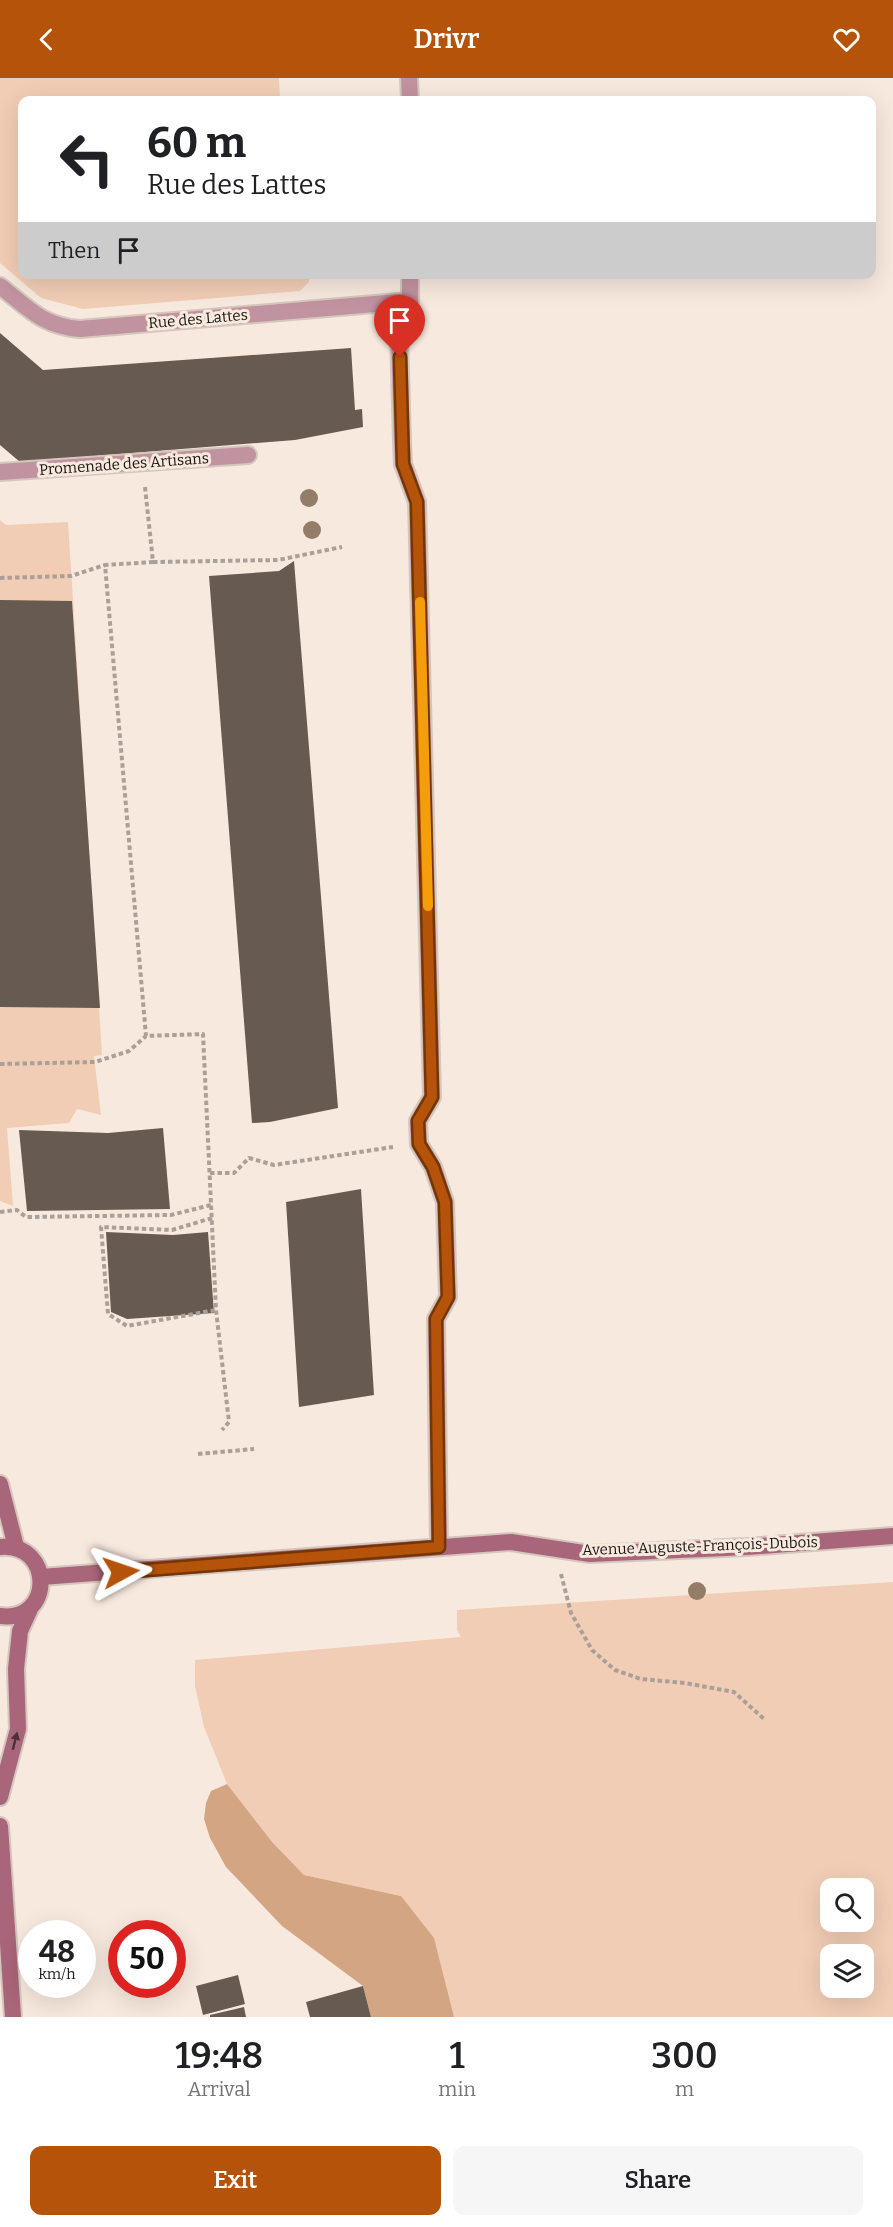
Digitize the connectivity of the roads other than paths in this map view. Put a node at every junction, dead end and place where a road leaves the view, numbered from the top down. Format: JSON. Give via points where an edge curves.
{"nodes":[{"id":1,"x":410,"y":78,"type":"edge"},
{"id":2,"x":410,"y":96,"type":"edge"},
{"id":3,"x":410,"y":279,"type":"edge"},
{"id":4,"x":0,"y":286,"type":"edge"},
{"id":5,"x":410,"y":302,"type":"junction"},
{"id":6,"x":248,"y":455,"type":"dead end"},
{"id":7,"x":0,"y":472,"type":"edge"},
{"id":8,"x":0,"y":1485,"type":"edge"},
{"id":9,"x":893,"y":1536,"type":"edge"},
{"id":10,"x":8,"y":1547,"type":"edge"},
{"id":11,"x":439,"y":1547,"type":"junction"},
{"id":12,"x":41,"y":1577,"type":"junction"},
{"id":13,"x":31,"y":1607,"type":"junction"},
{"id":14,"x":0,"y":1616,"type":"edge"},
{"id":15,"x":0,"y":1797,"type":"edge"},
{"id":16,"x":0,"y":1826,"type":"edge"},
{"id":17,"x":13,"y":2017,"type":"edge"}],
"edges":[{"from":1,"to":2,"type":"street"},
{"from":3,"to":5,"type":"street"},
{"from":4,"to":5,"type":"street","name":"Rue des Lattes","via":[[41,319],[59,328],[80,329]]},
{"from":5,"to":11,"type":"street","via":[[399,336],[403,464],[417,502],[432,1097],[418,1121],[418,1132],[419,1144],[433,1167],[445,1202],[448,1297],[436,1319]]},
{"from":6,"to":7,"type":"street","name":"Promenade des Artisans"},
{"from":8,"to":10,"type":"main road"},
{"from":9,"to":11,"type":"main road","name":"Avenue Auguste-François-Dubois","via":[[590,1554],[511,1542]]},
{"from":10,"to":12,"type":"main road","via":[[28,1554]]},
{"from":11,"to":12,"type":"main road","name":"Avenue Auguste-François-Dubois"},
{"from":12,"to":13,"type":"main road","via":[[41,1588]]},
{"from":13,"to":14,"type":"main road","via":[[13,1616]]},
{"from":15,"to":13,"type":"main road","one_way":true,"via":[[18,1729],[16,1669],[20,1631]]},
{"from":16,"to":17,"type":"main road"}]}
